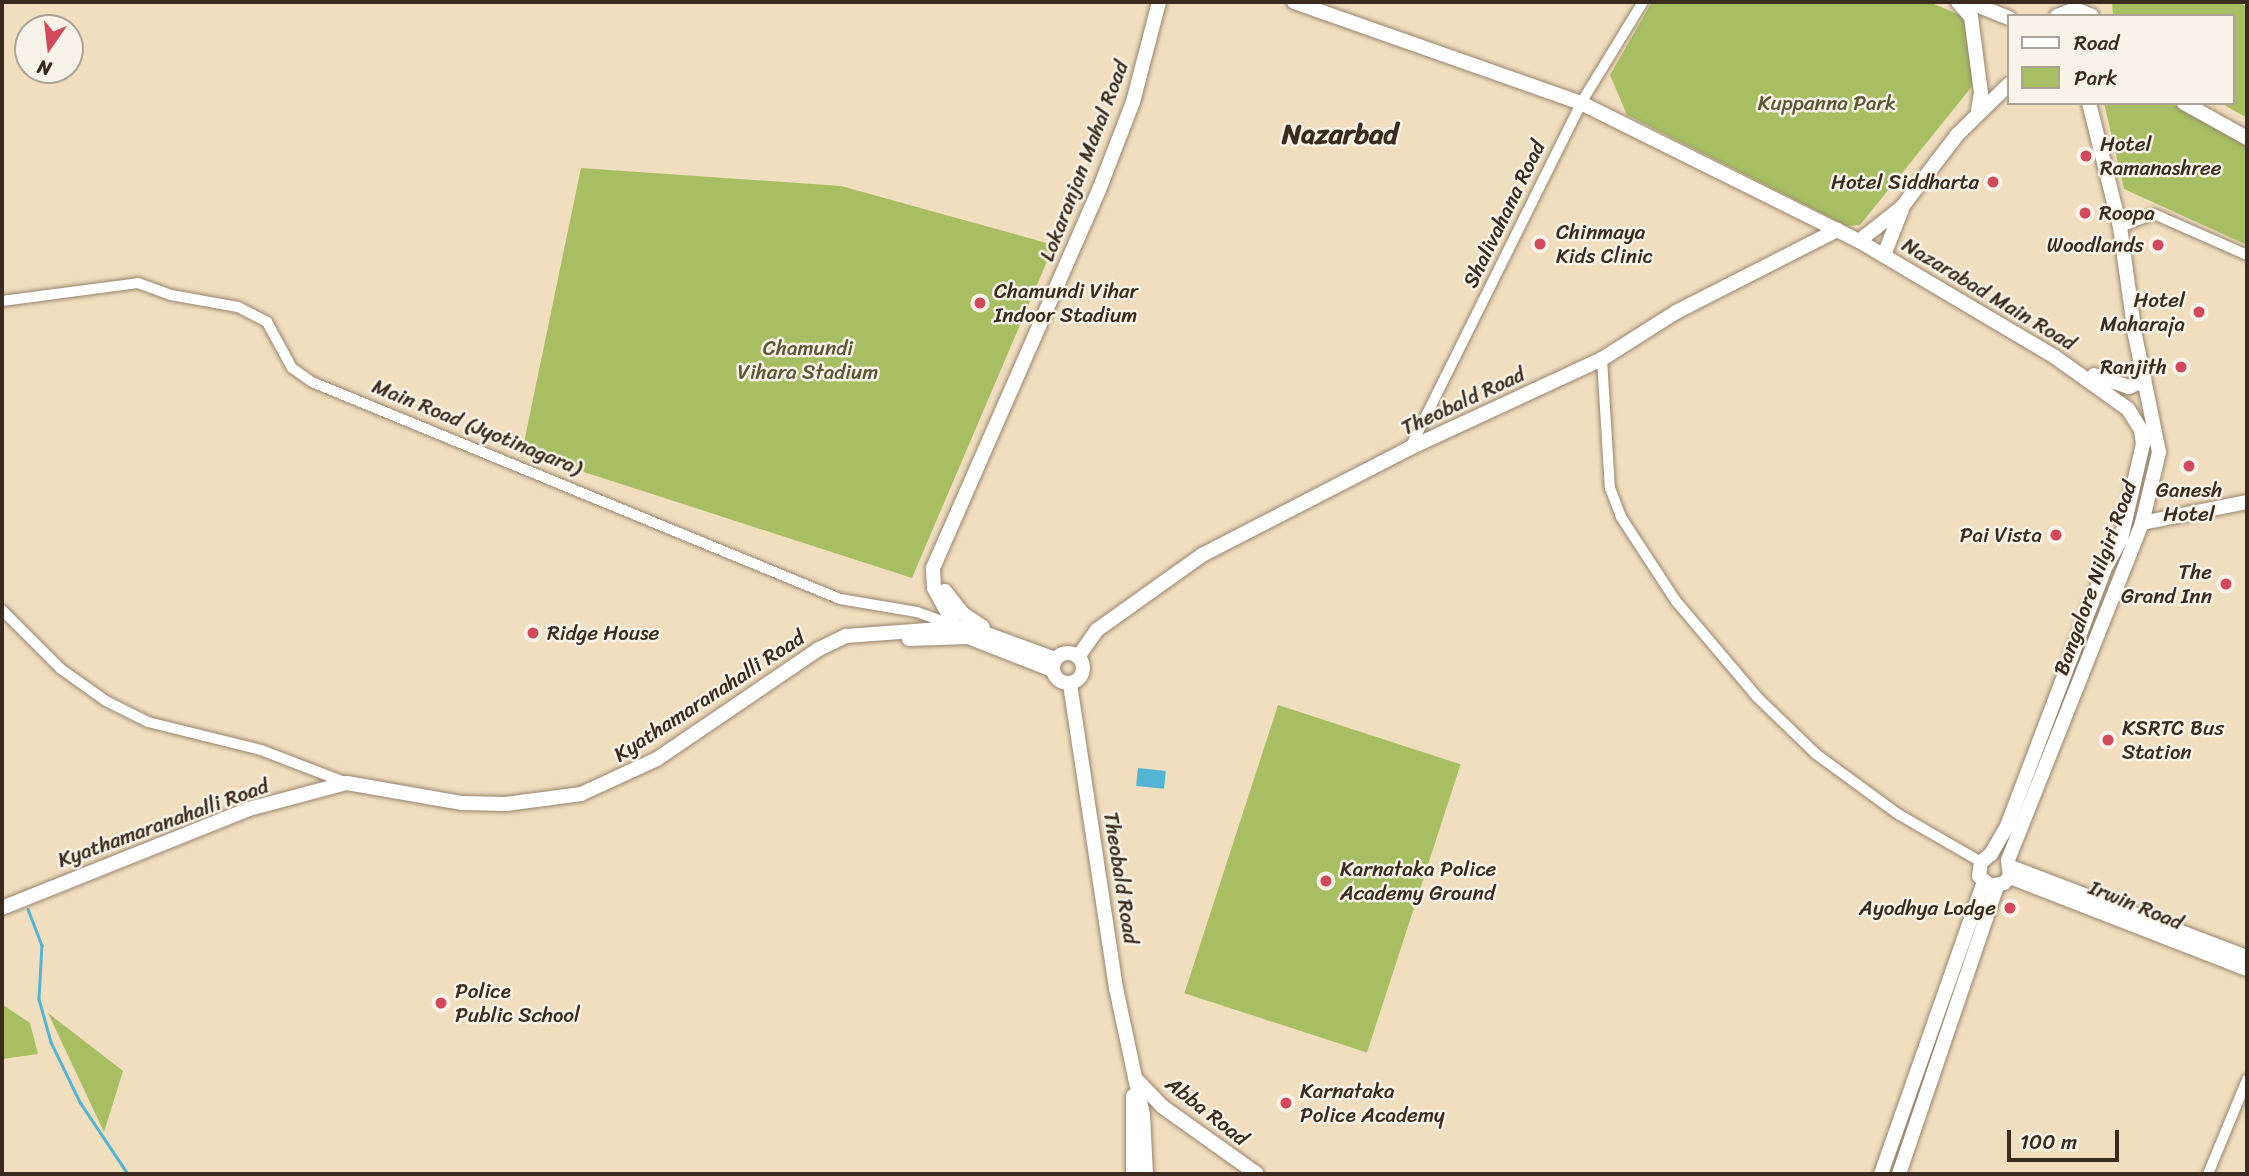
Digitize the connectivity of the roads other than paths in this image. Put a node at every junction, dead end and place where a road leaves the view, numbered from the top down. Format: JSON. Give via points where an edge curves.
{"nodes":[{"id":1,"x":1160,"y":2,"type":"edge"},
{"id":2,"x":1294,"y":2,"type":"edge"},
{"id":3,"x":1643,"y":2,"type":"edge"},
{"id":4,"x":1958,"y":2,"type":"edge"},
{"id":5,"x":1969,"y":2,"type":"edge"},
{"id":6,"x":2066,"y":8,"type":"edge"},
{"id":7,"x":2088,"y":14,"type":"edge"},
{"id":8,"x":2008,"y":18,"type":"edge"},
{"id":9,"x":2008,"y":85,"type":"edge"},
{"id":10,"x":1581,"y":103,"type":"junction"},
{"id":11,"x":2090,"y":105,"type":"edge"},
{"id":12,"x":2189,"y":105,"type":"edge"},
{"id":13,"x":2205,"y":105,"type":"edge"},
{"id":14,"x":1978,"y":110,"type":"junction"},
{"id":15,"x":2247,"y":129,"type":"edge"},
{"id":16,"x":2247,"y":138,"type":"edge"},
{"id":17,"x":1902,"y":207,"type":"junction"},
{"id":18,"x":2120,"y":227,"type":"junction"},
{"id":19,"x":1837,"y":230,"type":"junction"},
{"id":20,"x":1859,"y":241,"type":"junction"},
{"id":21,"x":1884,"y":255,"type":"junction"},
{"id":22,"x":2247,"y":255,"type":"edge"},
{"id":23,"x":2,"y":301,"type":"edge"},
{"id":24,"x":2055,"y":357,"type":"junction"},
{"id":25,"x":1602,"y":359,"type":"junction"},
{"id":26,"x":2144,"y":380,"type":"junction"},
{"id":27,"x":1410,"y":448,"type":"junction"},
{"id":28,"x":2247,"y":502,"type":"edge"},
{"id":29,"x":2142,"y":523,"type":"junction"},
{"id":30,"x":936,"y":563,"type":"junction"},
{"id":31,"x":2,"y":610,"type":"edge"},
{"id":32,"x":958,"y":631,"type":"junction"},
{"id":33,"x":998,"y":638,"type":"junction"},
{"id":34,"x":1075,"y":655,"type":"junction"},
{"id":35,"x":1054,"y":664,"type":"junction"},
{"id":36,"x":1070,"y":684,"type":"junction"},
{"id":37,"x":347,"y":783,"type":"junction"},
{"id":38,"x":1986,"y":858,"type":"junction"},
{"id":39,"x":2009,"y":868,"type":"junction"},
{"id":40,"x":1990,"y":884,"type":"junction"},
{"id":41,"x":2,"y":908,"type":"edge"},
{"id":42,"x":2247,"y":957,"type":"edge"},
{"id":43,"x":2247,"y":969,"type":"edge"},
{"id":44,"x":1134,"y":1077,"type":"junction"},
{"id":45,"x":2247,"y":1080,"type":"edge"},
{"id":46,"x":1133,"y":1174,"type":"edge"},
{"id":47,"x":1146,"y":1174,"type":"edge"},
{"id":48,"x":1256,"y":1174,"type":"edge"},
{"id":49,"x":1881,"y":1174,"type":"edge"},
{"id":50,"x":1899,"y":1174,"type":"edge"},
{"id":51,"x":2208,"y":1174,"type":"edge"}],
"edges":[{"from":1,"to":30,"type":"main road","name":"Lokaranjan Mahal Road","via":[[1133,102],[1099,190]]},
{"from":2,"to":10,"type":"main road"},
{"from":3,"to":10,"type":"street","name":"Shalivahana Road"},
{"from":4,"to":14,"type":"main road","via":[[1971,18],[1981,93]]},
{"from":5,"to":8,"type":"main road"},
{"from":6,"to":7,"type":"main road"},
{"from":9,"to":14,"type":"main road"},
{"from":10,"to":19,"type":"main road"},
{"from":10,"to":27,"type":"street","name":"Shalivahana Road"},
{"from":11,"to":18,"type":"main road","name":"Bangalore Nilgiri Road"},
{"from":12,"to":16,"type":"main road"},
{"from":13,"to":15,"type":"main road"},
{"from":14,"to":17,"type":"main road"},
{"from":17,"to":20,"type":"main road"},
{"from":17,"to":21,"type":"main road"},
{"from":18,"to":22,"type":"street","via":[[2154,214]]},
{"from":18,"to":26,"type":"main road","name":"Bangalore Nilgiri Road"},
{"from":19,"to":20,"type":"main road"},
{"from":19,"to":25,"type":"main road","name":"Theobald Road","via":[[1676,312]]},
{"from":20,"to":21,"type":"main road"},
{"from":21,"to":24,"type":"main road","name":"Nazarabad Main Road"},
{"from":23,"to":32,"type":"street","name":"Main Road (Jyotinagara)","via":[[138,283],[171,295],[238,307],[267,322],[292,368],[312,382],[840,599],[917,612]]},
{"from":24,"to":26,"type":"main road","via":[[2110,383],[2129,387]]},
{"from":24,"to":38,"type":"main road","name":"Nazarabad Main Road","via":[[2128,409],[2141,430],[2142,464],[2121,539],[2105,568],[2026,778]]},
{"from":25,"to":27,"type":"main road","name":"Theobald Road"},
{"from":25,"to":38,"type":"street","via":[[1610,488],[1621,517],[1676,601],[1757,696],[1816,754],[1898,814]]},
{"from":26,"to":29,"type":"main road","name":"Bangalore Nilgiri Road","via":[[2159,452]]},
{"from":27,"to":34,"type":"main road","name":"Theobald Road","via":[[1202,555],[1097,630]]},
{"from":28,"to":29,"type":"main road"},
{"from":29,"to":39,"type":"main road","name":"Bangalore Nilgiri Road"},
{"from":30,"to":32,"type":"main road","name":"Lokaranjan Mahal Road","via":[[934,588]]},
{"from":30,"to":33,"type":"main road","via":[[953,604]]},
{"from":31,"to":37,"type":"street","via":[[61,669],[106,701],[149,722],[261,750]]},
{"from":32,"to":33,"type":"main road","name":"Kyathamaranahalli Road"},
{"from":32,"to":35,"type":"main road"},
{"from":32,"to":37,"type":"main road","name":"Kyathamaranahalli Road","via":[[837,648],[659,766],[582,802],[507,812],[463,810],[417,803],[383,789]]},
{"from":33,"to":35,"type":"main road","name":"Kyathamaranahalli Road"},
{"from":34,"to":35,"type":"main road"},
{"from":34,"to":36,"type":"main road","via":[[1083,672]]},
{"from":35,"to":36,"type":"main road","via":[[1058,680]]},
{"from":36,"to":44,"type":"main road","name":"Theobald Road"},
{"from":37,"to":41,"type":"main road","name":"Kyathamaranahalli Road","via":[[249,809]]},
{"from":38,"to":40,"type":"main road"},
{"from":39,"to":40,"type":"main road"},
{"from":39,"to":42,"type":"main road","name":"Irwin Road"},
{"from":39,"to":43,"type":"main road","name":"Irwin Road"},
{"from":40,"to":49,"type":"main road"},
{"from":40,"to":50,"type":"main road"},
{"from":44,"to":46,"type":"main road","name":"Theobald Road"},
{"from":44,"to":47,"type":"main road","name":"Theobald Road","via":[[1143,1115]]},
{"from":44,"to":48,"type":"main road","name":"Abba Road","via":[[1163,1107]]},
{"from":45,"to":51,"type":"street"}]}
